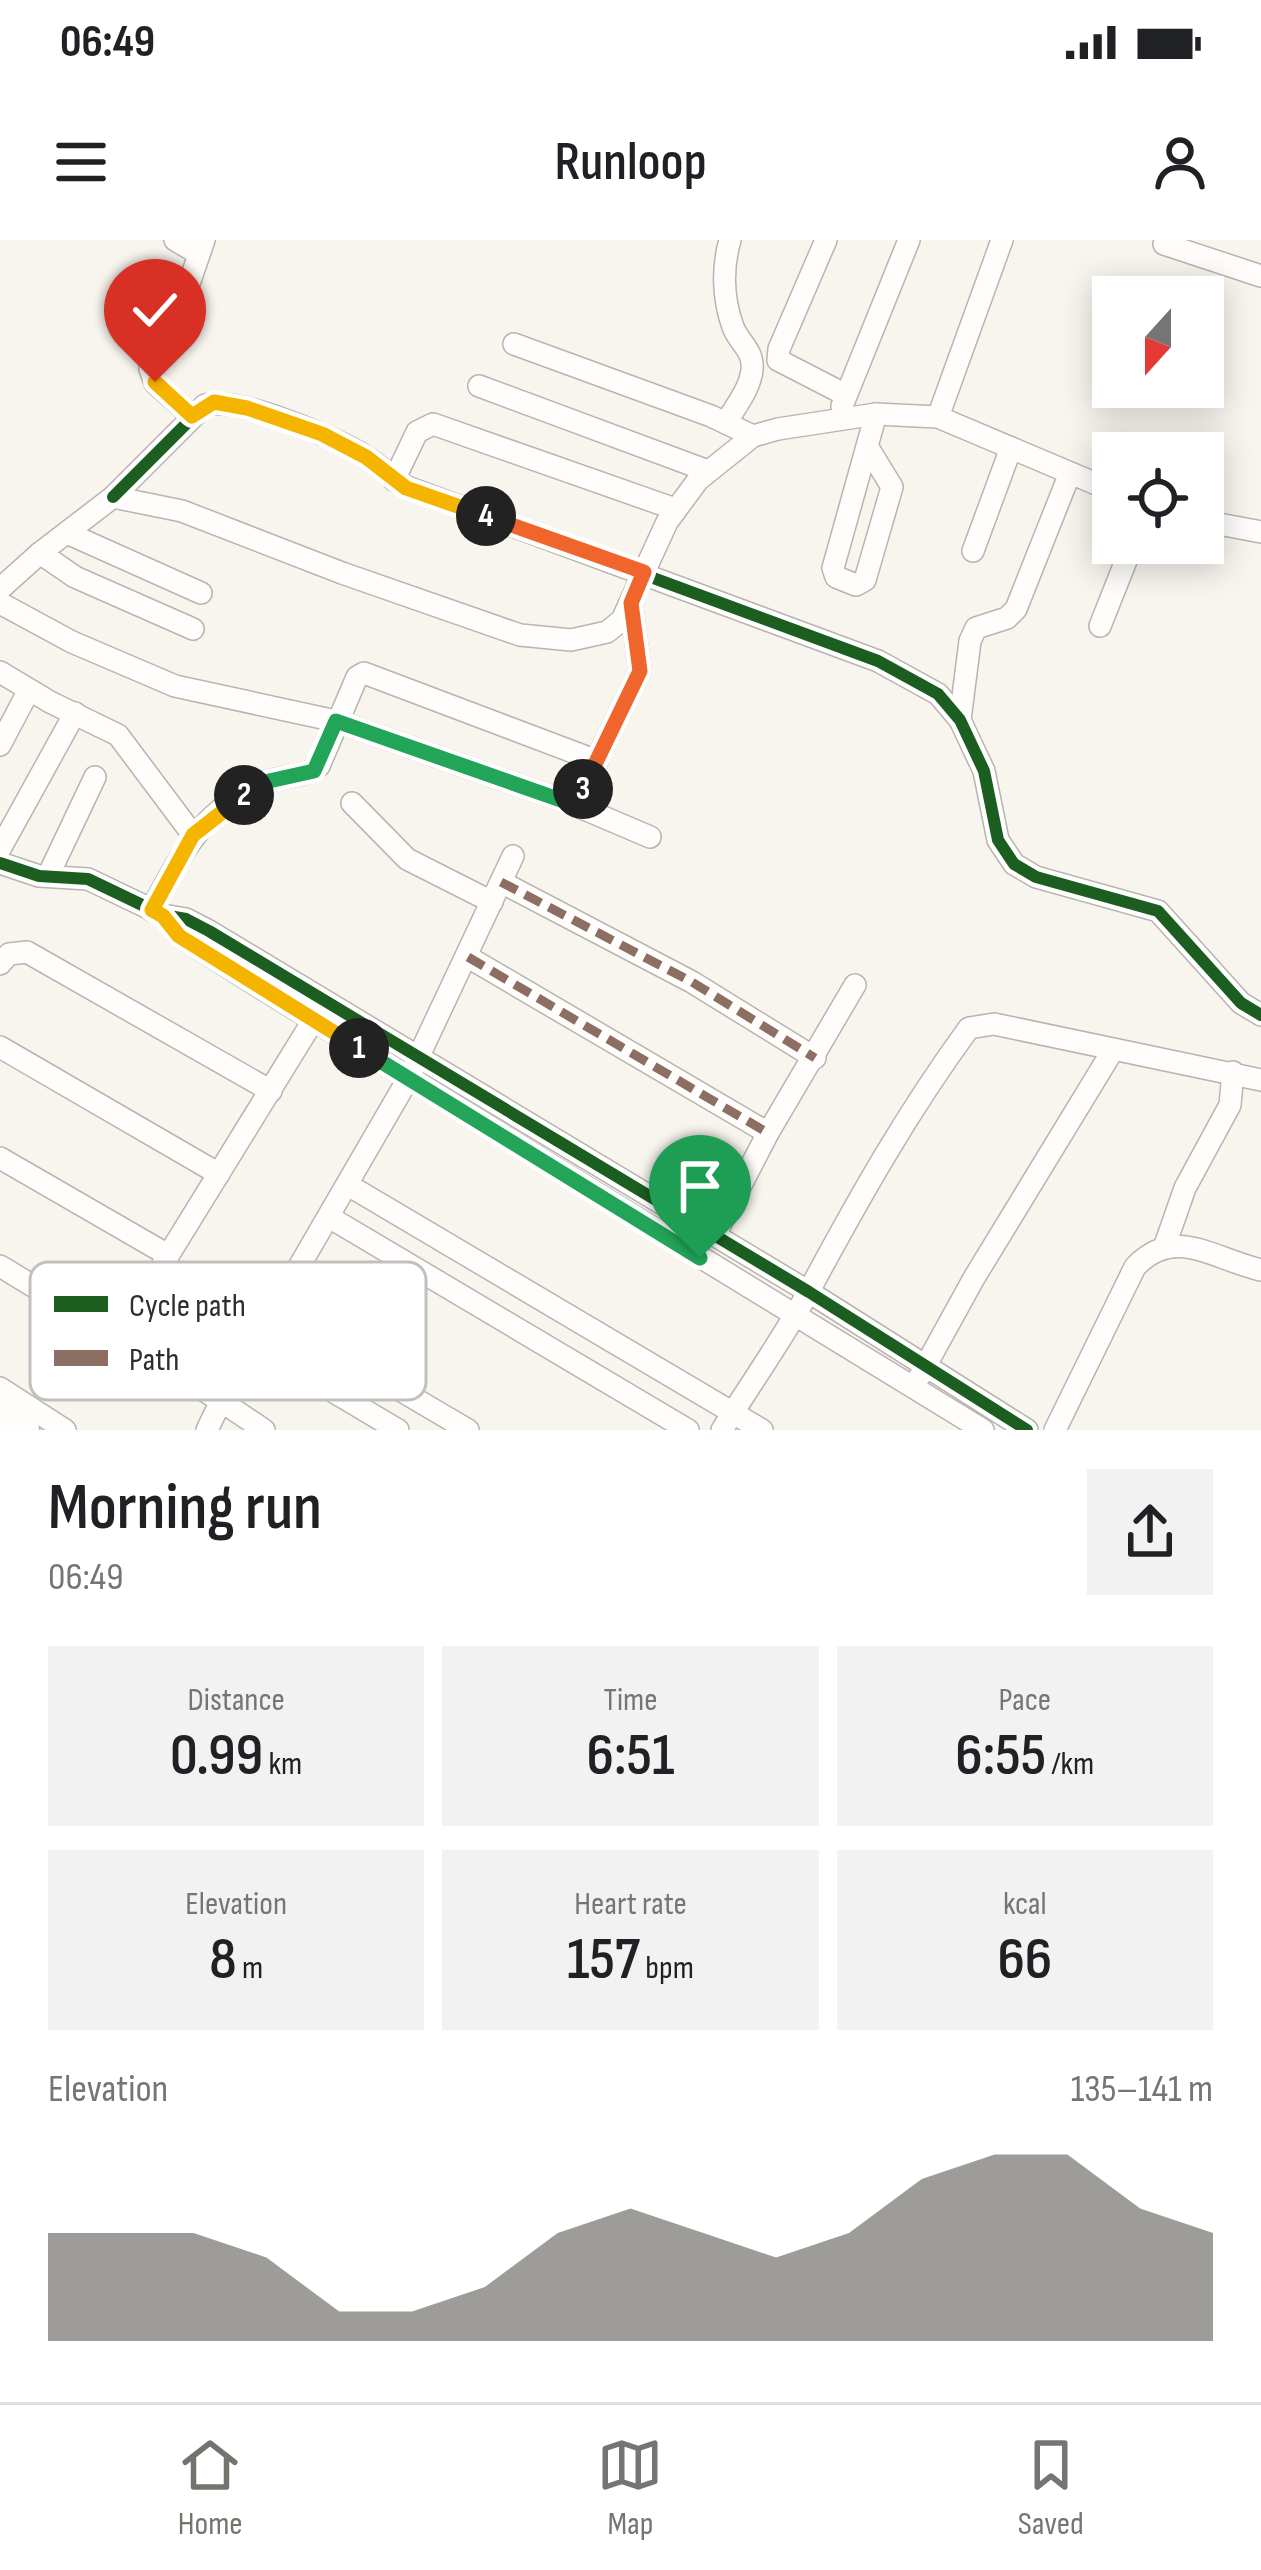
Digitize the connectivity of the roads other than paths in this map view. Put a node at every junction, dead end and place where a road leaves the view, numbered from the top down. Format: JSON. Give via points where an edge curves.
{"nodes":[{"id":1,"x":175,"y":240,"type":"edge"},
{"id":2,"x":730,"y":240,"type":"edge"},
{"id":3,"x":826,"y":240,"type":"edge"},
{"id":4,"x":909,"y":240,"type":"edge"},
{"id":5,"x":1002,"y":240,"type":"edge"},
{"id":6,"x":1164,"y":244,"type":"dead end"},
{"id":7,"x":201,"y":247,"type":"edge"},
{"id":8,"x":1261,"y":276,"type":"edge"},
{"id":9,"x":514,"y":344,"type":"dead end"},
{"id":10,"x":479,"y":386,"type":"dead end"},
{"id":11,"x":846,"y":395,"type":"junction"},
{"id":12,"x":875,"y":414,"type":"junction"},
{"id":13,"x":192,"y":416,"type":"junction"},
{"id":14,"x":938,"y":417,"type":"junction"},
{"id":15,"x":837,"y":418,"type":"junction"},
{"id":16,"x":725,"y":423,"type":"junction"},
{"id":17,"x":753,"y":436,"type":"junction"},
{"id":18,"x":867,"y":446,"type":"junction"},
{"id":19,"x":1011,"y":448,"type":"junction"},
{"id":20,"x":707,"y":471,"type":"junction"},
{"id":21,"x":1070,"y":472,"type":"junction"},
{"id":22,"x":394,"y":480,"type":"junction"},
{"id":23,"x":1092,"y":481,"type":"edge"},
{"id":24,"x":113,"y":497,"type":"junction"},
{"id":25,"x":675,"y":509,"type":"junction"},
{"id":26,"x":1224,"y":524,"type":"edge"},
{"id":27,"x":1261,"y":532,"type":"edge"},
{"id":28,"x":67,"y":533,"type":"junction"},
{"id":29,"x":973,"y":551,"type":"dead end"},
{"id":30,"x":40,"y":553,"type":"junction"},
{"id":31,"x":1125,"y":564,"type":"edge"},
{"id":32,"x":644,"y":572,"type":"junction"},
{"id":33,"x":0,"y":589,"type":"edge"},
{"id":34,"x":201,"y":593,"type":"dead end"},
{"id":35,"x":0,"y":603,"type":"edge"},
{"id":36,"x":631,"y":603,"type":"junction"},
{"id":37,"x":1100,"y":626,"type":"dead end"},
{"id":38,"x":194,"y":629,"type":"dead end"},
{"id":39,"x":0,"y":672,"type":"edge"},
{"id":40,"x":29,"y":690,"type":"junction"},
{"id":41,"x":75,"y":713,"type":"junction"},
{"id":42,"x":960,"y":719,"type":"junction"},
{"id":43,"x":336,"y":721,"type":"junction"},
{"id":44,"x":0,"y":746,"type":"edge"},
{"id":45,"x":597,"y":760,"type":"junction"},
{"id":46,"x":95,"y":777,"type":"dead end"},
{"id":47,"x":352,"y":803,"type":"dead end"},
{"id":48,"x":575,"y":805,"type":"junction"},
{"id":49,"x":193,"y":835,"type":"junction"},
{"id":50,"x":650,"y":837,"type":"dead end"},
{"id":51,"x":0,"y":848,"type":"edge"},
{"id":52,"x":513,"y":856,"type":"dead end"},
{"id":53,"x":0,"y":863,"type":"edge"},
{"id":54,"x":48,"y":876,"type":"junction"},
{"id":55,"x":497,"y":892,"type":"junction"},
{"id":56,"x":157,"y":913,"type":"junction"},
{"id":57,"x":468,"y":958,"type":"junction"},
{"id":58,"x":0,"y":964,"type":"edge"},
{"id":59,"x":855,"y":985,"type":"dead end"},
{"id":60,"x":319,"y":1010,"type":"junction"},
{"id":61,"x":1261,"y":1015,"type":"edge"},
{"id":62,"x":0,"y":1047,"type":"edge"},
{"id":63,"x":1113,"y":1050,"type":"junction"},
{"id":64,"x":418,"y":1055,"type":"junction"},
{"id":65,"x":814,"y":1058,"type":"junction"},
{"id":66,"x":1233,"y":1072,"type":"junction"},
{"id":67,"x":408,"y":1079,"type":"junction"},
{"id":68,"x":1261,"y":1081,"type":"edge"},
{"id":69,"x":271,"y":1091,"type":"junction"},
{"id":70,"x":768,"y":1132,"type":"junction"},
{"id":71,"x":0,"y":1158,"type":"edge"},
{"id":72,"x":219,"y":1174,"type":"junction"},
{"id":73,"x":348,"y":1185,"type":"junction"},
{"id":74,"x":329,"y":1217,"type":"junction"},
{"id":75,"x":716,"y":1235,"type":"junction"},
{"id":76,"x":1165,"y":1245,"type":"junction"},
{"id":77,"x":168,"y":1255,"type":"junction"},
{"id":78,"x":164,"y":1262,"type":"edge"},
{"id":79,"x":302,"y":1262,"type":"edge"},
{"id":80,"x":405,"y":1262,"type":"edge"},
{"id":81,"x":0,"y":1266,"type":"edge"},
{"id":82,"x":1261,"y":1270,"type":"edge"},
{"id":83,"x":426,"y":1275,"type":"edge"},
{"id":84,"x":30,"y":1284,"type":"edge"},
{"id":85,"x":808,"y":1292,"type":"junction"},
{"id":86,"x":794,"y":1315,"type":"junction"},
{"id":87,"x":925,"y":1366,"type":"junction"},
{"id":88,"x":914,"y":1387,"type":"junction"},
{"id":89,"x":0,"y":1388,"type":"edge"},
{"id":90,"x":347,"y":1400,"type":"edge"},
{"id":91,"x":417,"y":1400,"type":"edge"},
{"id":92,"x":221,"y":1401,"type":"joint"},
{"id":93,"x":0,"y":1414,"type":"edge"},
{"id":94,"x":728,"y":1421,"type":"edge"},
{"id":95,"x":25,"y":1430,"type":"edge"},
{"id":96,"x":65,"y":1430,"type":"edge"},
{"id":97,"x":207,"y":1430,"type":"edge"},
{"id":98,"x":264,"y":1430,"type":"edge"},
{"id":99,"x":398,"y":1430,"type":"edge"},
{"id":100,"x":468,"y":1430,"type":"edge"},
{"id":101,"x":688,"y":1430,"type":"edge"},
{"id":102,"x":762,"y":1430,"type":"edge"},
{"id":103,"x":983,"y":1430,"type":"edge"},
{"id":104,"x":1027,"y":1430,"type":"edge"},
{"id":105,"x":1055,"y":1430,"type":"edge"}],
"edges":[{"from":1,"to":7,"type":"street"},
{"from":2,"to":16,"type":"street","via":[[723,277],[752,369]]},
{"from":3,"to":11,"type":"street","via":[[778,360]]},
{"from":4,"to":11,"type":"street"},
{"from":5,"to":14,"type":"street"},
{"from":6,"to":8,"type":"street"},
{"from":7,"to":13,"type":"street","via":[[150,369]]},
{"from":9,"to":16,"type":"street"},
{"from":10,"to":20,"type":"street"},
{"from":11,"to":15,"type":"street"},
{"from":12,"to":14,"type":"street"},
{"from":12,"to":15,"type":"street"},
{"from":12,"to":18,"type":"street"},
{"from":13,"to":22,"type":"street","via":[[214,402],[247,408],[322,434]]},
{"from":13,"to":24,"type":"street"},
{"from":14,"to":19,"type":"street"},
{"from":15,"to":17,"type":"street"},
{"from":16,"to":17,"type":"street"},
{"from":17,"to":20,"type":"street"},
{"from":18,"to":18,"type":"street","via":[[833,568],[856,585],[865,580],[892,487]]},
{"from":19,"to":21,"type":"street"},
{"from":19,"to":29,"type":"street"},
{"from":20,"to":25,"type":"street"},
{"from":21,"to":23,"type":"street"},
{"from":21,"to":42,"type":"street","via":[[1016,609],[976,628],[970,641]]},
{"from":22,"to":25,"type":"street","via":[[417,432],[433,424]]},
{"from":22,"to":32,"type":"street"},
{"from":24,"to":28,"type":"street"},
{"from":24,"to":36,"type":"street","via":[[182,511],[520,635],[591,639],[622,620]]},
{"from":25,"to":32,"type":"street"},
{"from":26,"to":27,"type":"street"},
{"from":28,"to":30,"type":"street"},
{"from":28,"to":34,"type":"street"},
{"from":30,"to":33,"type":"street"},
{"from":30,"to":38,"type":"street","via":[[75,577]]},
{"from":31,"to":37,"type":"street"},
{"from":32,"to":36,"type":"street"},
{"from":32,"to":42,"type":"street","via":[[878,661],[938,694]]},
{"from":35,"to":43,"type":"street","via":[[175,686]]},
{"from":36,"to":45,"type":"street","via":[[640,671]]},
{"from":39,"to":40,"type":"street"},
{"from":40,"to":41,"type":"street"},
{"from":40,"to":44,"type":"street"},
{"from":41,"to":49,"type":"street","via":[[118,735]]},
{"from":41,"to":51,"type":"street"},
{"from":42,"to":61,"type":"street","via":[[984,770],[998,840],[1014,864],[1036,878],[1158,911]]},
{"from":43,"to":45,"type":"street","via":[[357,677],[369,674]]},
{"from":43,"to":48,"type":"street"},
{"from":43,"to":49,"type":"street","via":[[314,771],[256,787]]},
{"from":45,"to":48,"type":"street"},
{"from":46,"to":54,"type":"street"},
{"from":47,"to":55,"type":"street","via":[[407,859]]},
{"from":48,"to":50,"type":"street"},
{"from":49,"to":56,"type":"street"},
{"from":52,"to":55,"type":"street"},
{"from":53,"to":54,"type":"street"},
{"from":54,"to":56,"type":"street","via":[[88,879]]},
{"from":55,"to":57,"type":"street"},
{"from":55,"to":65,"type":"street","via":[[692,982]]},
{"from":56,"to":60,"type":"street","via":[[179,936]]},
{"from":57,"to":64,"type":"street"},
{"from":57,"to":70,"type":"street"},
{"from":58,"to":69,"type":"street","via":[[27,952]]},
{"from":59,"to":65,"type":"street"},
{"from":60,"to":64,"type":"street"},
{"from":60,"to":67,"type":"street"},
{"from":60,"to":69,"type":"street"},
{"from":62,"to":72,"type":"street"},
{"from":63,"to":66,"type":"street"},
{"from":63,"to":85,"type":"street","via":[[994,1024],[969,1028],[917,1099]]},
{"from":63,"to":87,"type":"street"},
{"from":64,"to":67,"type":"street"},
{"from":64,"to":75,"type":"street"},
{"from":65,"to":70,"type":"street"},
{"from":66,"to":68,"type":"street"},
{"from":66,"to":76,"type":"street","via":[[1230,1105]]},
{"from":67,"to":73,"type":"street"},
{"from":67,"to":86,"type":"street"},
{"from":69,"to":72,"type":"street"},
{"from":70,"to":75,"type":"street"},
{"from":71,"to":77,"type":"street"},
{"from":72,"to":77,"type":"street"},
{"from":73,"to":74,"type":"street"},
{"from":73,"to":94,"type":"street"},
{"from":74,"to":79,"type":"street"},
{"from":74,"to":80,"type":"street"},
{"from":75,"to":85,"type":"street"},
{"from":76,"to":82,"type":"street"},
{"from":76,"to":105,"type":"street","via":[[1136,1267]]},
{"from":77,"to":78,"type":"street"},
{"from":81,"to":84,"type":"street"},
{"from":83,"to":101,"type":"street"},
{"from":85,"to":86,"type":"street"},
{"from":85,"to":87,"type":"street"},
{"from":86,"to":88,"type":"street"},
{"from":86,"to":94,"type":"street"},
{"from":87,"to":88,"type":"street"},
{"from":87,"to":104,"type":"street"},
{"from":88,"to":103,"type":"street"},
{"from":89,"to":96,"type":"street"},
{"from":90,"to":99,"type":"street"},
{"from":91,"to":100,"type":"street"},
{"from":92,"to":97,"type":"street"},
{"from":92,"to":98,"type":"street"},
{"from":93,"to":95,"type":"highway"},
{"from":94,"to":102,"type":"street"}]}
